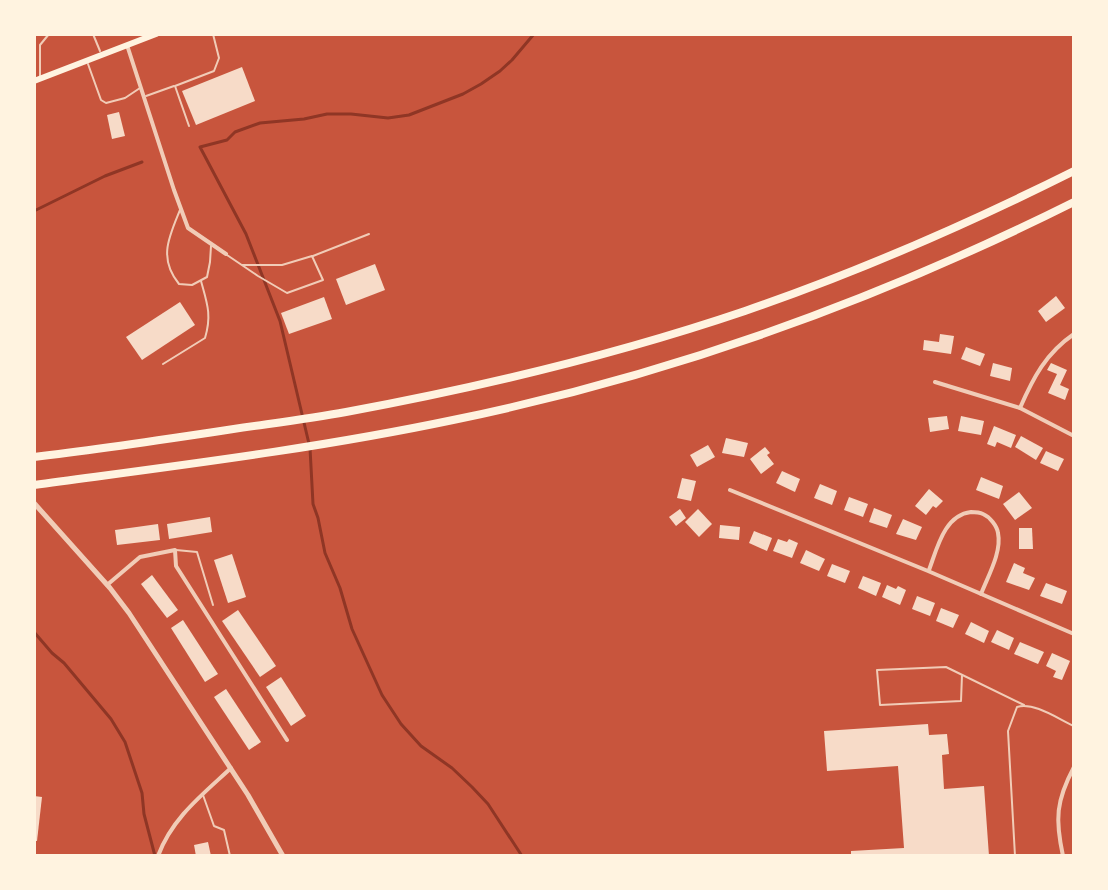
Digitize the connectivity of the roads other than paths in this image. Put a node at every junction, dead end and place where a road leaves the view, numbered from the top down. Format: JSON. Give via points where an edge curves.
{"nodes":[{"id":1,"x":49,"y":34,"type":"edge"},
{"id":2,"x":93,"y":34,"type":"edge"},
{"id":3,"x":156,"y":34,"type":"edge"},
{"id":4,"x":213,"y":34,"type":"edge"},
{"id":5,"x":127,"y":45,"type":"junction"},
{"id":6,"x":102,"y":55,"type":"junction"},
{"id":7,"x":86,"y":61,"type":"junction"},
{"id":8,"x":37,"y":80,"type":"edge"},
{"id":9,"x":175,"y":86,"type":"junction"},
{"id":10,"x":141,"y":88,"type":"junction"},
{"id":11,"x":143,"y":96,"type":"junction"},
{"id":12,"x":189,"y":126,"type":"dead end"},
{"id":13,"x":1074,"y":171,"type":"edge"},
{"id":14,"x":1074,"y":202,"type":"edge"},
{"id":15,"x":181,"y":208,"type":"junction"},
{"id":16,"x":369,"y":234,"type":"dead end"},
{"id":17,"x":211,"y":243,"type":"junction"},
{"id":18,"x":226,"y":254,"type":"joint"},
{"id":19,"x":312,"y":256,"type":"junction"},
{"id":20,"x":242,"y":265,"type":"junction"},
{"id":21,"x":201,"y":280,"type":"junction"},
{"id":22,"x":1074,"y":334,"type":"edge"},
{"id":23,"x":163,"y":364,"type":"dead end"},
{"id":24,"x":935,"y":382,"type":"dead end"},
{"id":25,"x":1020,"y":408,"type":"junction"},
{"id":26,"x":1074,"y":436,"type":"edge"},
{"id":27,"x":34,"y":457,"type":"edge"},
{"id":28,"x":34,"y":485,"type":"edge"},
{"id":29,"x":730,"y":490,"type":"dead end"},
{"id":30,"x":34,"y":503,"type":"edge"},
{"id":31,"x":175,"y":550,"type":"junction"},
{"id":32,"x":928,"y":571,"type":"junction"},
{"id":33,"x":107,"y":585,"type":"junction"},
{"id":34,"x":981,"y":594,"type":"junction"},
{"id":35,"x":213,"y":605,"type":"dead end"},
{"id":36,"x":1074,"y":634,"type":"edge"},
{"id":37,"x":962,"y":675,"type":"junction"},
{"id":38,"x":1024,"y":705,"type":"junction"},
{"id":39,"x":1074,"y":726,"type":"edge"},
{"id":40,"x":287,"y":740,"type":"dead end"},
{"id":41,"x":1074,"y":767,"type":"edge"},
{"id":42,"x":231,"y":768,"type":"junction"},
{"id":43,"x":202,"y":794,"type":"junction"},
{"id":44,"x":158,"y":856,"type":"edge"},
{"id":45,"x":230,"y":856,"type":"edge"},
{"id":46,"x":283,"y":856,"type":"edge"},
{"id":47,"x":1015,"y":856,"type":"edge"},
{"id":48,"x":1063,"y":856,"type":"edge"}],
"edges":[{"from":1,"to":8,"type":"lane","via":[[40,45]]},
{"from":2,"to":6,"type":"lane"},
{"from":3,"to":5,"type":"main road"},
{"from":4,"to":9,"type":"lane","via":[[219,58],[214,71]]},
{"from":5,"to":6,"type":"main road"},
{"from":5,"to":10,"type":"street"},
{"from":6,"to":7,"type":"main road"},
{"from":7,"to":8,"type":"main road"},
{"from":7,"to":10,"type":"lane","via":[[106,103]]},
{"from":9,"to":11,"type":"lane"},
{"from":9,"to":12,"type":"lane"},
{"from":10,"to":11,"type":"street"},
{"from":11,"to":15,"type":"street"},
{"from":13,"to":27,"type":"highway","via":[[846,273],[746,310],[544,370],[342,412]]},
{"from":14,"to":28,"type":"highway","via":[[829,309],[642,373],[364,438]]},
{"from":15,"to":17,"type":"street","via":[[188,228]]},
{"from":15,"to":21,"type":"lane","via":[[167,249],[168,271],[179,284]]},
{"from":16,"to":19,"type":"lane"},
{"from":17,"to":18,"type":"street"},
{"from":17,"to":21,"type":"lane","via":[[207,277]]},
{"from":18,"to":20,"type":"lane"},
{"from":19,"to":20,"type":"lane","via":[[282,265]]},
{"from":19,"to":20,"type":"lane","via":[[323,280],[287,293]]},
{"from":21,"to":23,"type":"lane","via":[[210,312],[205,338]]},
{"from":22,"to":25,"type":"street","via":[[1042,363]]},
{"from":24,"to":25,"type":"street"},
{"from":25,"to":26,"type":"street"},
{"from":29,"to":32,"type":"street"},
{"from":30,"to":33,"type":"street"},
{"from":31,"to":33,"type":"street","via":[[140,557]]},
{"from":31,"to":35,"type":"lane","via":[[197,552]]},
{"from":31,"to":40,"type":"street","via":[[176,566]]},
{"from":32,"to":34,"type":"street"},
{"from":32,"to":34,"type":"street","via":[[954,518],[985,514],[999,534]]},
{"from":33,"to":42,"type":"street"},
{"from":34,"to":36,"type":"street"},
{"from":37,"to":37,"type":"lane","via":[[946,667],[877,670],[880,705],[961,701]]},
{"from":37,"to":38,"type":"lane"},
{"from":38,"to":39,"type":"lane"},
{"from":38,"to":47,"type":"lane","via":[[1017,707],[1008,731]]},
{"from":41,"to":48,"type":"street","via":[[1058,806]]},
{"from":42,"to":43,"type":"street"},
{"from":42,"to":46,"type":"street"},
{"from":43,"to":44,"type":"street","via":[[182,813]]},
{"from":43,"to":45,"type":"lane","via":[[214,826],[224,830]]}]}
